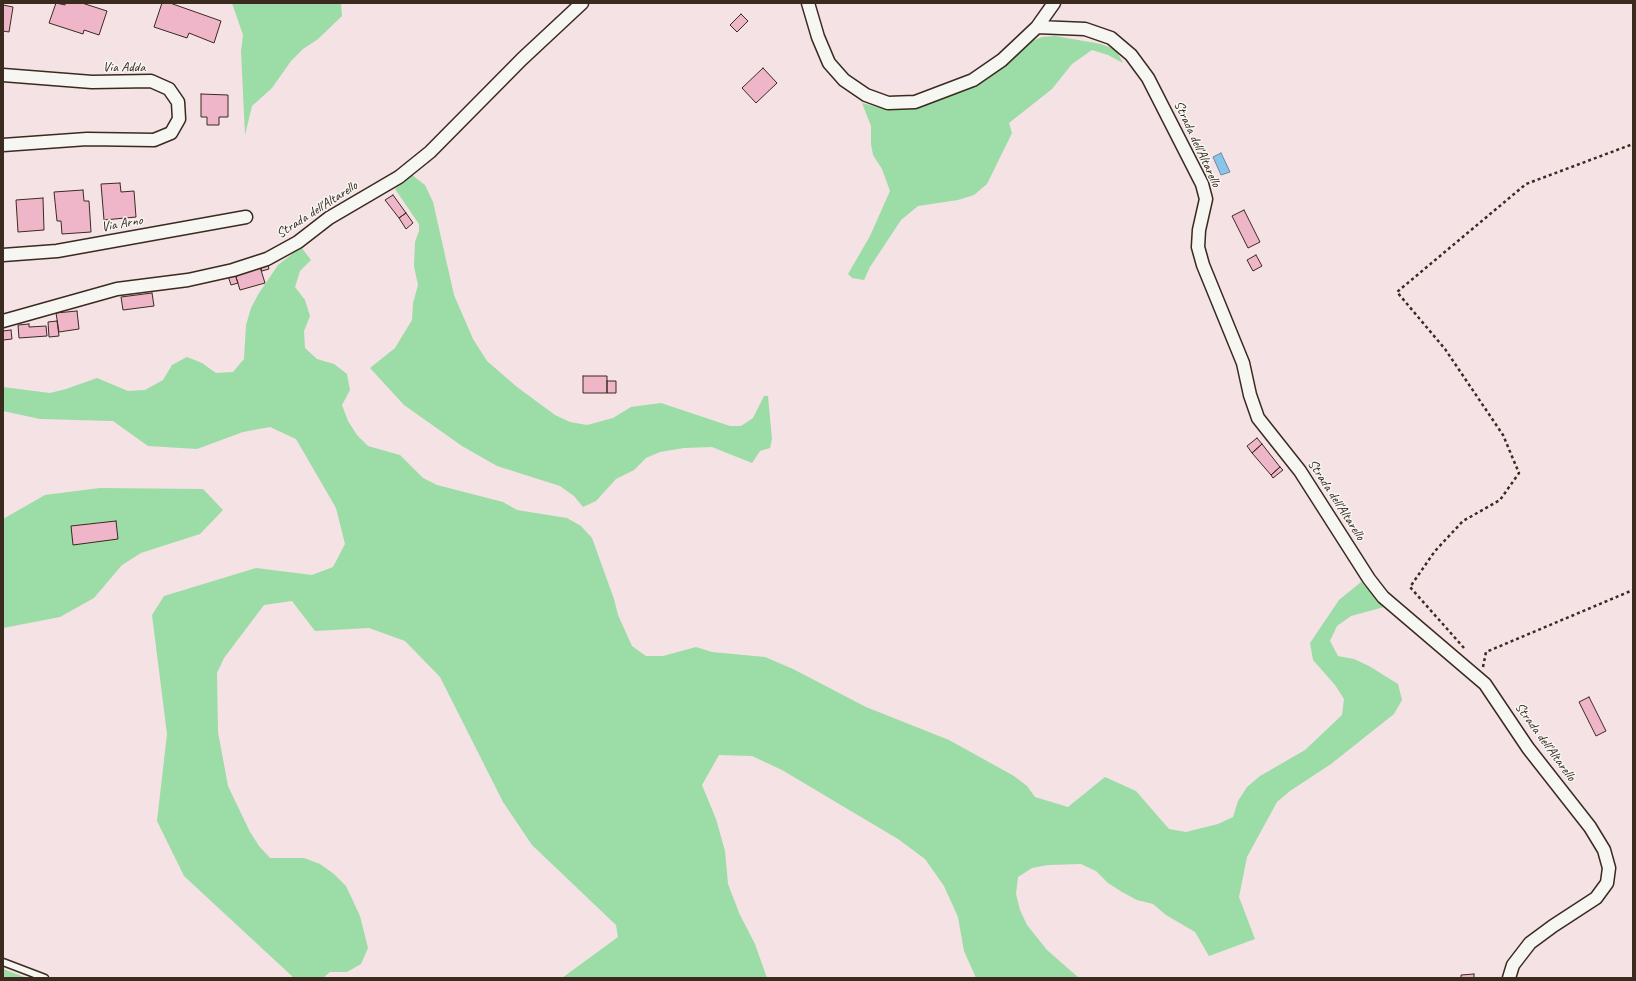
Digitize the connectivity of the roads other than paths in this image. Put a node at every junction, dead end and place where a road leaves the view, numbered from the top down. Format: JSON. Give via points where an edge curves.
{"nodes":[{"id":1,"x":582,"y":3,"type":"edge"},
{"id":2,"x":808,"y":3,"type":"edge"},
{"id":3,"x":1054,"y":3,"type":"edge"},
{"id":4,"x":1037,"y":27,"type":"junction"},
{"id":5,"x":3,"y":75,"type":"edge"},
{"id":6,"x":3,"y":145,"type":"edge"},
{"id":7,"x":246,"y":217,"type":"dead end"},
{"id":8,"x":3,"y":255,"type":"edge"},
{"id":9,"x":3,"y":321,"type":"edge"},
{"id":10,"x":3,"y":962,"type":"edge"},
{"id":11,"x":45,"y":978,"type":"edge"},
{"id":12,"x":1509,"y":978,"type":"edge"}],
"edges":[{"from":1,"to":9,"type":"street","name":"Strada dell'Altarello","via":[[522,59],[430,152],[399,177],[329,218],[298,242],[267,259],[233,270],[188,280],[117,289]]},
{"from":2,"to":4,"type":"street","via":[[829,63],[844,80],[866,95],[888,103],[915,102],[973,80],[1002,60]]},
{"from":3,"to":4,"type":"street"},
{"from":4,"to":12,"type":"street","name":"Strada dell'Altarello","via":[[1085,29],[1110,38],[1131,55],[1148,78],[1202,184],[1206,199],[1198,247],[1243,363],[1258,418],[1300,471],[1383,597],[1485,684],[1528,748],[1590,827],[1604,850],[1609,868],[1607,883],[1596,898],[1530,943],[1513,965]]},
{"from":5,"to":6,"type":"street","name":"Via Adda","via":[[92,82],[151,81],[168,89],[178,102],[179,119],[171,133],[154,140],[87,138]]},
{"from":7,"to":8,"type":"street","name":"Via Arno","via":[[57,251]]},
{"from":10,"to":11,"type":"lane"}]}
